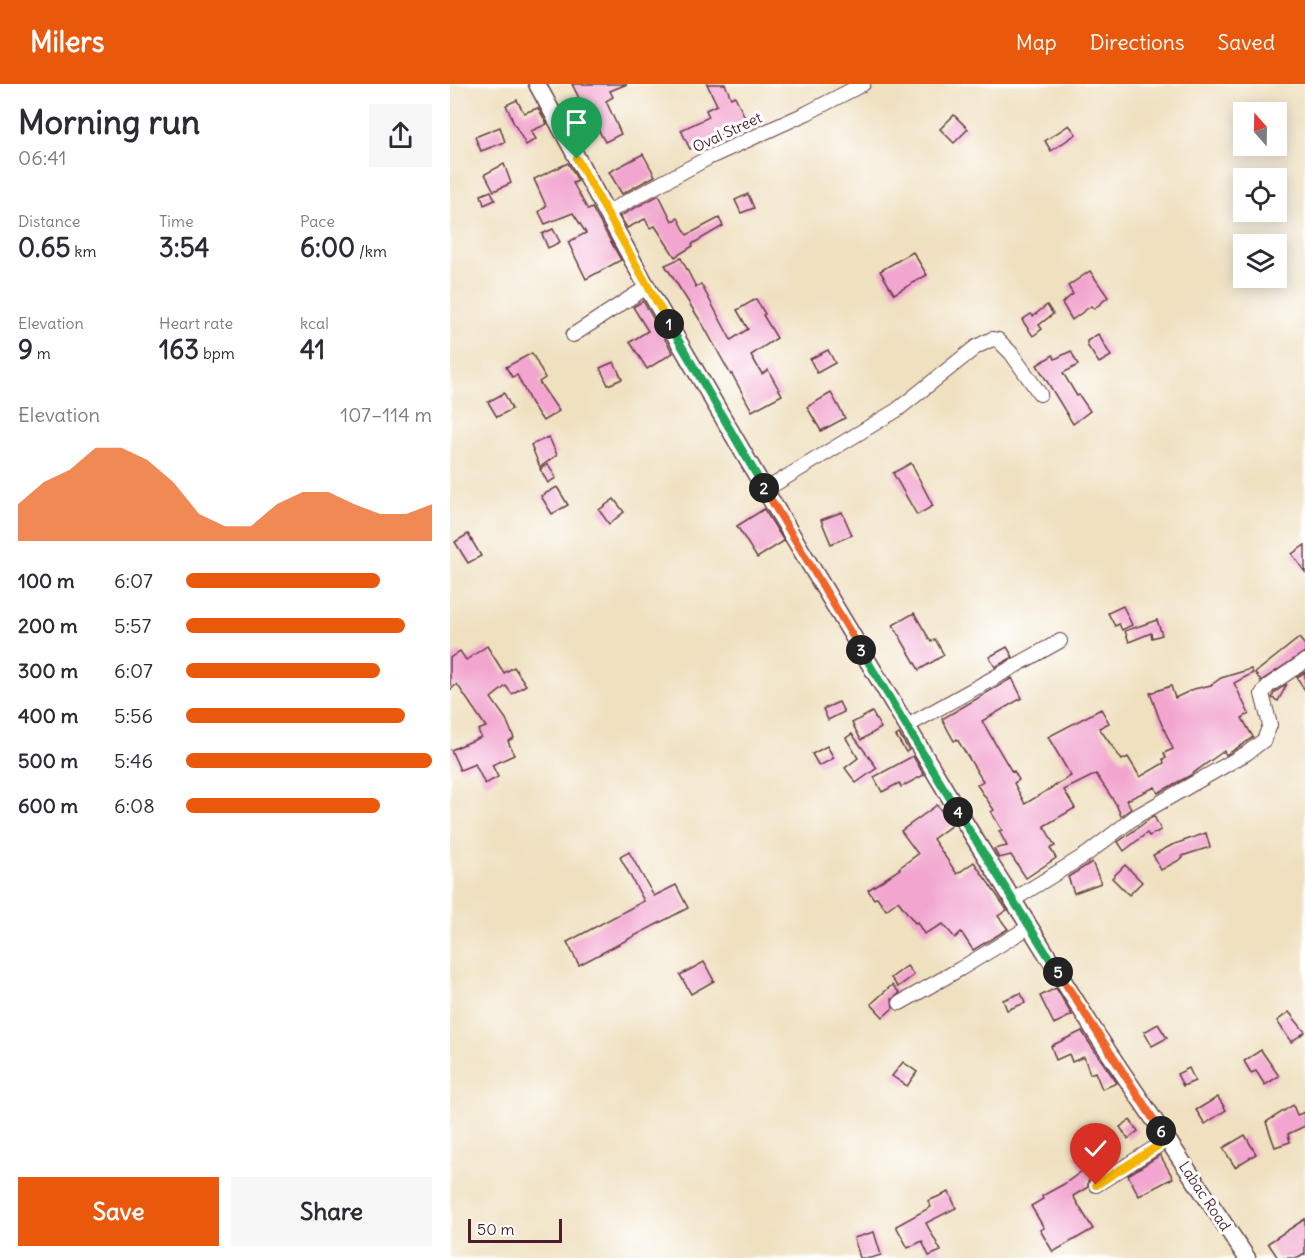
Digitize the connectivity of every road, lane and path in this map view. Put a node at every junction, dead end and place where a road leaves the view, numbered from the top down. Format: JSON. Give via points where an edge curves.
{"nodes":[{"id":1,"x":537,"y":84,"type":"edge"},
{"id":2,"x":863,"y":84,"type":"edge"},
{"id":3,"x":606,"y":213,"type":"junction"},
{"id":4,"x":647,"y":287,"type":"junction"},
{"id":5,"x":573,"y":335,"type":"dead end"},
{"id":6,"x":1040,"y":394,"type":"dead end"},
{"id":7,"x":765,"y":490,"type":"junction"},
{"id":8,"x":1060,"y":640,"type":"dead end"},
{"id":9,"x":1305,"y":661,"type":"edge"},
{"id":10,"x":907,"y":726,"type":"junction"},
{"id":11,"x":1013,"y":900,"type":"junction"},
{"id":12,"x":1029,"y":927,"type":"junction"},
{"id":13,"x":900,"y":1003,"type":"dead end"},
{"id":14,"x":1167,"y":1140,"type":"junction"},
{"id":15,"x":1096,"y":1185,"type":"dead end"},
{"id":16,"x":1246,"y":1258,"type":"edge"}],
"edges":[{"from":1,"to":3,"type":"street","name":"Labac Road"},
{"from":2,"to":3,"type":"street","name":"Oval Street","via":[[708,158]]},
{"from":3,"to":4,"type":"street","name":"Labac Road"},
{"from":4,"to":5,"type":"street"},
{"from":4,"to":7,"type":"street","name":"Labac Road"},
{"from":6,"to":7,"type":"street","via":[[1011,353],[992,339],[976,347],[897,410]]},
{"from":7,"to":10,"type":"street","name":"Labac Road"},
{"from":8,"to":10,"type":"street"},
{"from":9,"to":11,"type":"street","via":[[1262,694],[1270,725],[1264,740],[1134,817],[1087,854]]},
{"from":10,"to":11,"type":"street","name":"Labac Road"},
{"from":11,"to":12,"type":"street","name":"Labac Road"},
{"from":12,"to":13,"type":"street"},
{"from":12,"to":14,"type":"street","name":"Labac Road"},
{"from":14,"to":15,"type":"street"},
{"from":14,"to":16,"type":"street","name":"Labac Road"}]}
